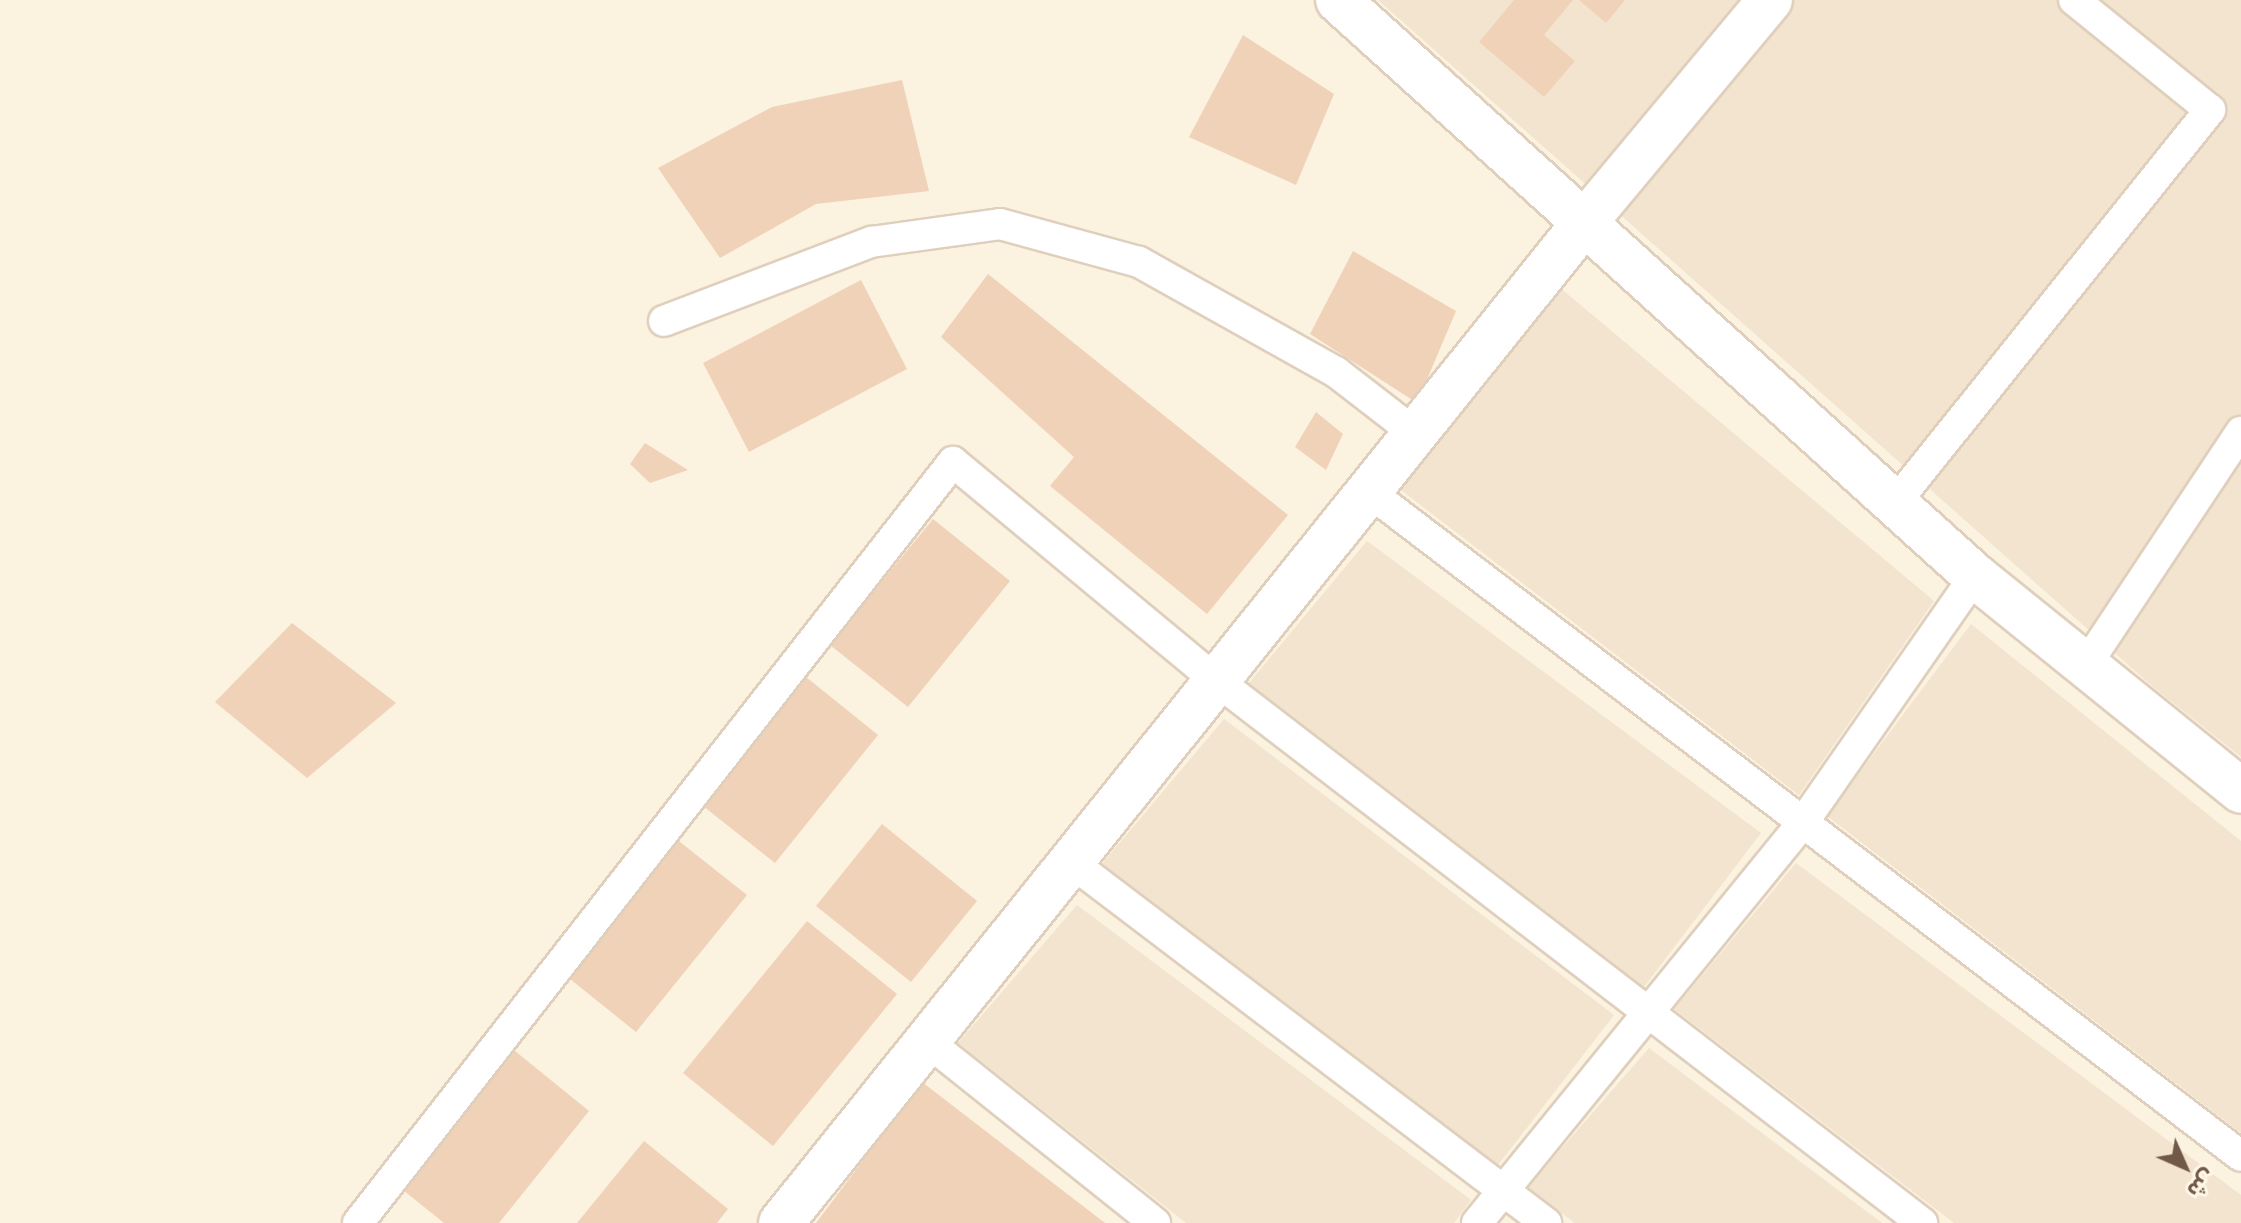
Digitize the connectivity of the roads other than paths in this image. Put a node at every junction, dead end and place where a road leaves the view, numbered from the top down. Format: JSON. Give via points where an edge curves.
{"nodes":[{"id":1,"x":1338,"y":0,"type":"edge"},
{"id":2,"x":1770,"y":0,"type":"edge"},
{"id":3,"x":2074,"y":0,"type":"edge"},
{"id":4,"x":1585,"y":222,"type":"junction"},
{"id":5,"x":664,"y":321,"type":"dead end"},
{"id":6,"x":2241,"y":432,"type":"edge"},
{"id":7,"x":1415,"y":433,"type":"junction"},
{"id":8,"x":1368,"y":491,"type":"junction"},
{"id":9,"x":1895,"y":503,"type":"junction"},
{"id":10,"x":1975,"y":576,"type":"junction"},
{"id":11,"x":2086,"y":665,"type":"junction"},
{"id":12,"x":1216,"y":680,"type":"junction"},
{"id":13,"x":2241,"y":791,"type":"edge"},
{"id":14,"x":1804,"y":821,"type":"junction"},
{"id":15,"x":1071,"y":862,"type":"junction"},
{"id":16,"x":1648,"y":1013,"type":"junction"},
{"id":17,"x":927,"y":1041,"type":"junction"},
{"id":18,"x":2241,"y":1156,"type":"edge"},
{"id":19,"x":1501,"y":1190,"type":"junction"},
{"id":20,"x":358,"y":1223,"type":"edge"},
{"id":21,"x":781,"y":1223,"type":"edge"},
{"id":22,"x":1155,"y":1223,"type":"edge"},
{"id":23,"x":1477,"y":1223,"type":"edge"},
{"id":24,"x":1546,"y":1223,"type":"edge"},
{"id":25,"x":1922,"y":1223,"type":"edge"}],
"edges":[{"from":1,"to":4,"type":"street"},
{"from":2,"to":4,"type":"street"},
{"from":3,"to":9,"type":"street","via":[[2210,110]]},
{"from":4,"to":7,"type":"street"},
{"from":4,"to":9,"type":"street"},
{"from":5,"to":7,"type":"street","via":[[871,242],[1000,224],[1139,262],[1336,372]]},
{"from":6,"to":11,"type":"street"},
{"from":7,"to":8,"type":"street"},
{"from":8,"to":12,"type":"street"},
{"from":8,"to":14,"type":"street"},
{"from":9,"to":10,"type":"street"},
{"from":10,"to":11,"type":"street"},
{"from":10,"to":14,"type":"street"},
{"from":11,"to":13,"type":"street"},
{"from":12,"to":15,"type":"street"},
{"from":12,"to":16,"type":"street"},
{"from":12,"to":20,"type":"street","via":[[953,462]]},
{"from":14,"to":16,"type":"street"},
{"from":14,"to":18,"type":"street"},
{"from":15,"to":17,"type":"street"},
{"from":15,"to":19,"type":"street"},
{"from":16,"to":19,"type":"street"},
{"from":16,"to":25,"type":"street"},
{"from":17,"to":21,"type":"street"},
{"from":17,"to":22,"type":"street"},
{"from":19,"to":23,"type":"street"},
{"from":19,"to":24,"type":"street"}]}
